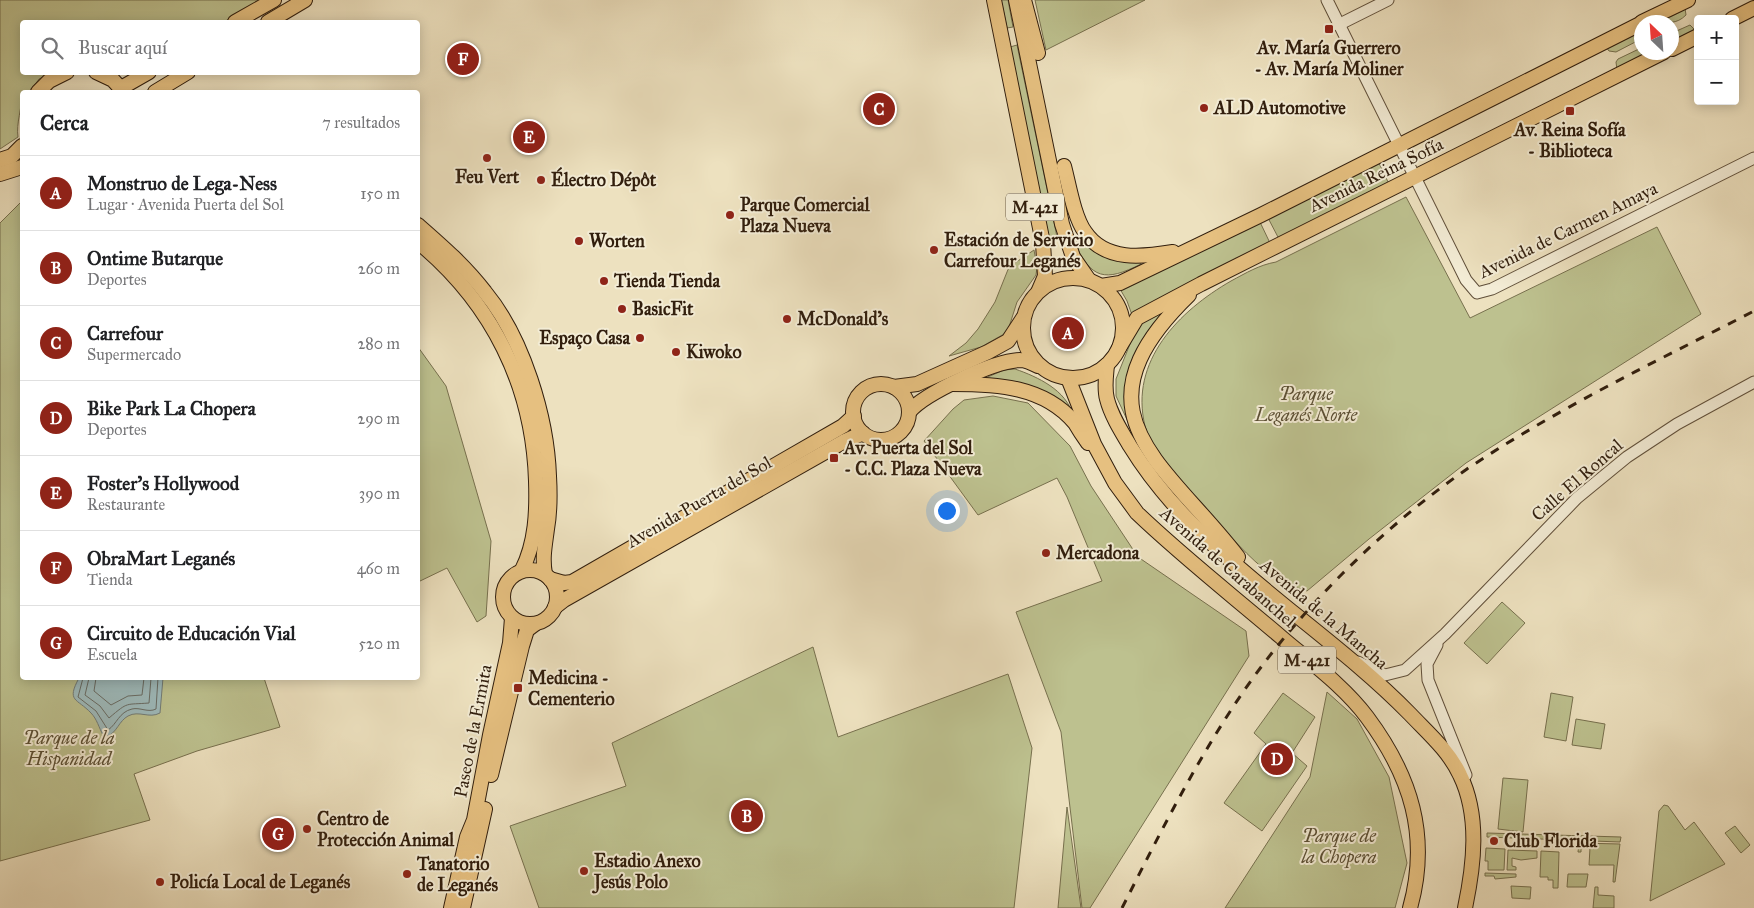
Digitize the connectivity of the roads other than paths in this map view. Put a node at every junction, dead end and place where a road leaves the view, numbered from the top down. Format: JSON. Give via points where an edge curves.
{"nodes":[{"id":1,"x":274,"y":0,"type":"edge"},
{"id":2,"x":305,"y":0,"type":"edge"},
{"id":3,"x":994,"y":0,"type":"edge"},
{"id":4,"x":1016,"y":0,"type":"edge"},
{"id":5,"x":1024,"y":0,"type":"edge"},
{"id":6,"x":1327,"y":0,"type":"edge"},
{"id":7,"x":1388,"y":0,"type":"edge"},
{"id":8,"x":1688,"y":0,"type":"edge"},
{"id":9,"x":1754,"y":8,"type":"edge"},
{"id":10,"x":1658,"y":15,"type":"edge"},
{"id":11,"x":1739,"y":16,"type":"edge"},
{"id":12,"x":239,"y":20,"type":"edge"},
{"id":13,"x":271,"y":20,"type":"edge"},
{"id":14,"x":1338,"y":25,"type":"junction"},
{"id":15,"x":1634,"y":27,"type":"edge"},
{"id":16,"x":1694,"y":38,"type":"edge"},
{"id":17,"x":1679,"y":46,"type":"edge"},
{"id":18,"x":1038,"y":53,"type":"dead end"},
{"id":19,"x":1648,"y":60,"type":"edge"},
{"id":20,"x":61,"y":75,"type":"edge"},
{"id":21,"x":102,"y":75,"type":"edge"},
{"id":22,"x":144,"y":75,"type":"edge"},
{"id":23,"x":183,"y":75,"type":"edge"},
{"id":24,"x":40,"y":90,"type":"edge"},
{"id":25,"x":122,"y":90,"type":"edge"},
{"id":26,"x":159,"y":90,"type":"edge"},
{"id":27,"x":1399,"y":146,"type":"junction"},
{"id":28,"x":20,"y":148,"type":"edge"},
{"id":29,"x":1754,"y":158,"type":"edge"},
{"id":30,"x":0,"y":160,"type":"edge"},
{"id":31,"x":1064,"y":166,"type":"dead end"},
{"id":32,"x":20,"y":167,"type":"edge"},
{"id":33,"x":0,"y":174,"type":"edge"},
{"id":34,"x":1414,"y":177,"type":"junction"},
{"id":35,"x":420,"y":227,"type":"edge"},
{"id":36,"x":420,"y":244,"type":"edge"},
{"id":37,"x":1189,"y":250,"type":"junction"},
{"id":38,"x":1095,"y":283,"type":"junction"},
{"id":39,"x":1201,"y":284,"type":"junction"},
{"id":40,"x":1039,"y":290,"type":"junction"},
{"id":41,"x":1023,"y":318,"type":"junction"},
{"id":42,"x":1119,"y":348,"type":"junction"},
{"id":43,"x":1107,"y":365,"type":"junction"},
{"id":44,"x":1040,"y":366,"type":"junction"},
{"id":45,"x":1068,"y":378,"type":"junction"},
{"id":46,"x":1754,"y":382,"type":"edge"},
{"id":47,"x":952,"y":384,"type":"junction"},
{"id":48,"x":894,"y":387,"type":"junction"},
{"id":49,"x":909,"y":412,"type":"junction"},
{"id":50,"x":854,"y":416,"type":"junction"},
{"id":51,"x":863,"y":433,"type":"junction"},
{"id":52,"x":1103,"y":461,"type":"junction"},
{"id":53,"x":522,"y":570,"type":"junction"},
{"id":54,"x":548,"y":576,"type":"junction"},
{"id":55,"x":1253,"y":578,"type":"junction"},
{"id":56,"x":555,"y":607,"type":"junction"},
{"id":57,"x":512,"y":618,"type":"junction"},
{"id":58,"x":535,"y":624,"type":"junction"},
{"id":59,"x":1445,"y":634,"type":"junction"},
{"id":60,"x":1347,"y":657,"type":"junction"},
{"id":61,"x":1471,"y":809,"type":"junction"},
{"id":62,"x":451,"y":908,"type":"edge"},
{"id":63,"x":463,"y":908,"type":"edge"},
{"id":64,"x":1410,"y":908,"type":"edge"},
{"id":65,"x":1465,"y":908,"type":"edge"}],
"edges":[{"from":1,"to":12,"type":"main road"},
{"from":2,"to":13,"type":"main road"},
{"from":3,"to":40,"type":"main road","number":"M-421","via":[[1043,243],[1045,276]]},
{"from":4,"to":38,"type":"main road","number":"M-421","via":[[1062,224],[1073,257]]},
{"from":5,"to":18,"type":"main road"},
{"from":6,"to":14,"type":"street","name":"Avenida de Carmen Amaya"},
{"from":7,"to":14,"type":"street"},
{"from":8,"to":10,"type":"main road","name":"Avenida Reina Sofía"},
{"from":9,"to":11,"type":"main road"},
{"from":14,"to":27,"type":"street","name":"Avenida de Carmen Amaya"},
{"from":15,"to":27,"type":"main road","name":"Avenida Reina Sofía"},
{"from":16,"to":17,"type":"main road"},
{"from":19,"to":34,"type":"main road","name":"Avenida Reina Sofía"},
{"from":20,"to":24,"type":"main road","via":[[48,81]]},
{"from":21,"to":25,"type":"main road"},
{"from":22,"to":25,"type":"main road"},
{"from":23,"to":26,"type":"main road"},
{"from":27,"to":34,"type":"street","name":"Avenida de Carmen Amaya"},
{"from":27,"to":37,"type":"main road","name":"Avenida Reina Sofía"},
{"from":28,"to":30,"type":"main road","via":[[12,156]]},
{"from":29,"to":34,"type":"street","name":"Avenida de Carmen Amaya","via":[[1492,289],[1477,293],[1466,280]]},
{"from":31,"to":37,"type":"main road","via":[[1085,232],[1111,253],[1144,257]]},
{"from":32,"to":33,"type":"main road"},
{"from":34,"to":39,"type":"main road","name":"Avenida Reina Sofía"},
{"from":35,"to":54,"type":"main road","via":[[452,254],[487,293],[513,337],[532,384],[547,439],[549,518],[542,561]]},
{"from":36,"to":53,"type":"main road","via":[[473,299],[497,335],[517,376],[529,422],[537,502],[531,547]]},
{"from":37,"to":38,"type":"main road","name":"Avenida Reina Sofía","via":[[1120,283]]},
{"from":38,"to":40,"type":"main road","via":[[1068,278]]},
{"from":38,"to":42,"type":"main road","number":"M-421","via":[[1115,300],[1120,309],[1123,328]]},
{"from":39,"to":42,"type":"main road","name":"Avenida Reina Sofía","via":[[1137,318]]},
{"from":39,"to":55,"type":"main road","via":[[1173,312],[1146,347],[1133,392],[1134,419],[1138,433],[1156,463]]},
{"from":40,"to":41,"type":"main road","number":"M-421"},
{"from":41,"to":44,"type":"main road","via":[[1023,339]]},
{"from":41,"to":48,"type":"main road","via":[[1008,341],[988,352],[917,384]]},
{"from":42,"to":43,"type":"main road","number":"M-421"},
{"from":43,"to":45,"type":"main road","number":"M-421","via":[[1089,375]]},
{"from":43,"to":55,"type":"main road","name":"Avenida de la Mancha","via":[[1109,407],[1148,473],[1200,532]]},
{"from":44,"to":45,"type":"main road"},
{"from":44,"to":47,"type":"main road","via":[[1022,360],[1011,361],[991,366]]},
{"from":45,"to":52,"type":"main road","name":"Avenida de Carabanchel","number":"M-421"},
{"from":46,"to":59,"type":"street","name":"Calle El Roncal","via":[[1677,424],[1620,463],[1577,498]]},
{"from":47,"to":49,"type":"main road","via":[[923,398]]},
{"from":47,"to":52,"type":"main road","via":[[1016,388],[1044,399],[1074,423]]},
{"from":48,"to":49,"type":"main road","via":[[905,398]]},
{"from":48,"to":50,"type":"main road","via":[[879,384],[865,389],[855,401]]},
{"from":49,"to":51,"type":"main road","via":[[902,430],[891,438],[877,439]]},
{"from":50,"to":51,"type":"main road"},
{"from":50,"to":54,"type":"main road","name":"Avenida Puerta del Sol","via":[[843,426],[576,579],[564,584]]},
{"from":51,"to":56,"type":"main road","name":"Avenida Puerta del Sol"},
{"from":52,"to":64,"type":"main road","name":"Avenida de Carabanchel","number":"M-421","via":[[1126,499],[1152,527],[1311,663],[1366,716],[1410,794],[1419,835],[1418,867]]},
{"from":53,"to":54,"type":"main road","via":[[530,569]]},
{"from":53,"to":57,"type":"main road","via":[[509,579],[502,593],[504,608]]},
{"from":54,"to":56,"type":"main road","via":[[557,592]]},
{"from":55,"to":60,"type":"main road","name":"Avenida de la Mancha"},
{"from":56,"to":58,"type":"main road","via":[[550,615]]},
{"from":57,"to":58,"type":"main road"},
{"from":57,"to":62,"type":"main road","name":"Paseo de la Ermita","via":[[510,643],[476,812]]},
{"from":58,"to":63,"type":"main road","name":"Paseo de la Ermita","via":[[527,630],[522,646]]},
{"from":59,"to":60,"type":"street","name":"Calle El Roncal","via":[[1399,672],[1385,675]]},
{"from":59,"to":61,"type":"street","name":"Calle El Roncal","via":[[1432,652],[1428,680],[1466,776]]},
{"from":60,"to":61,"type":"main road","name":"Avenida de la Mancha","via":[[1450,756],[1461,776]]},
{"from":61,"to":65,"type":"main road","name":"Avenida de la Mancha","via":[[1474,866]]}]}
